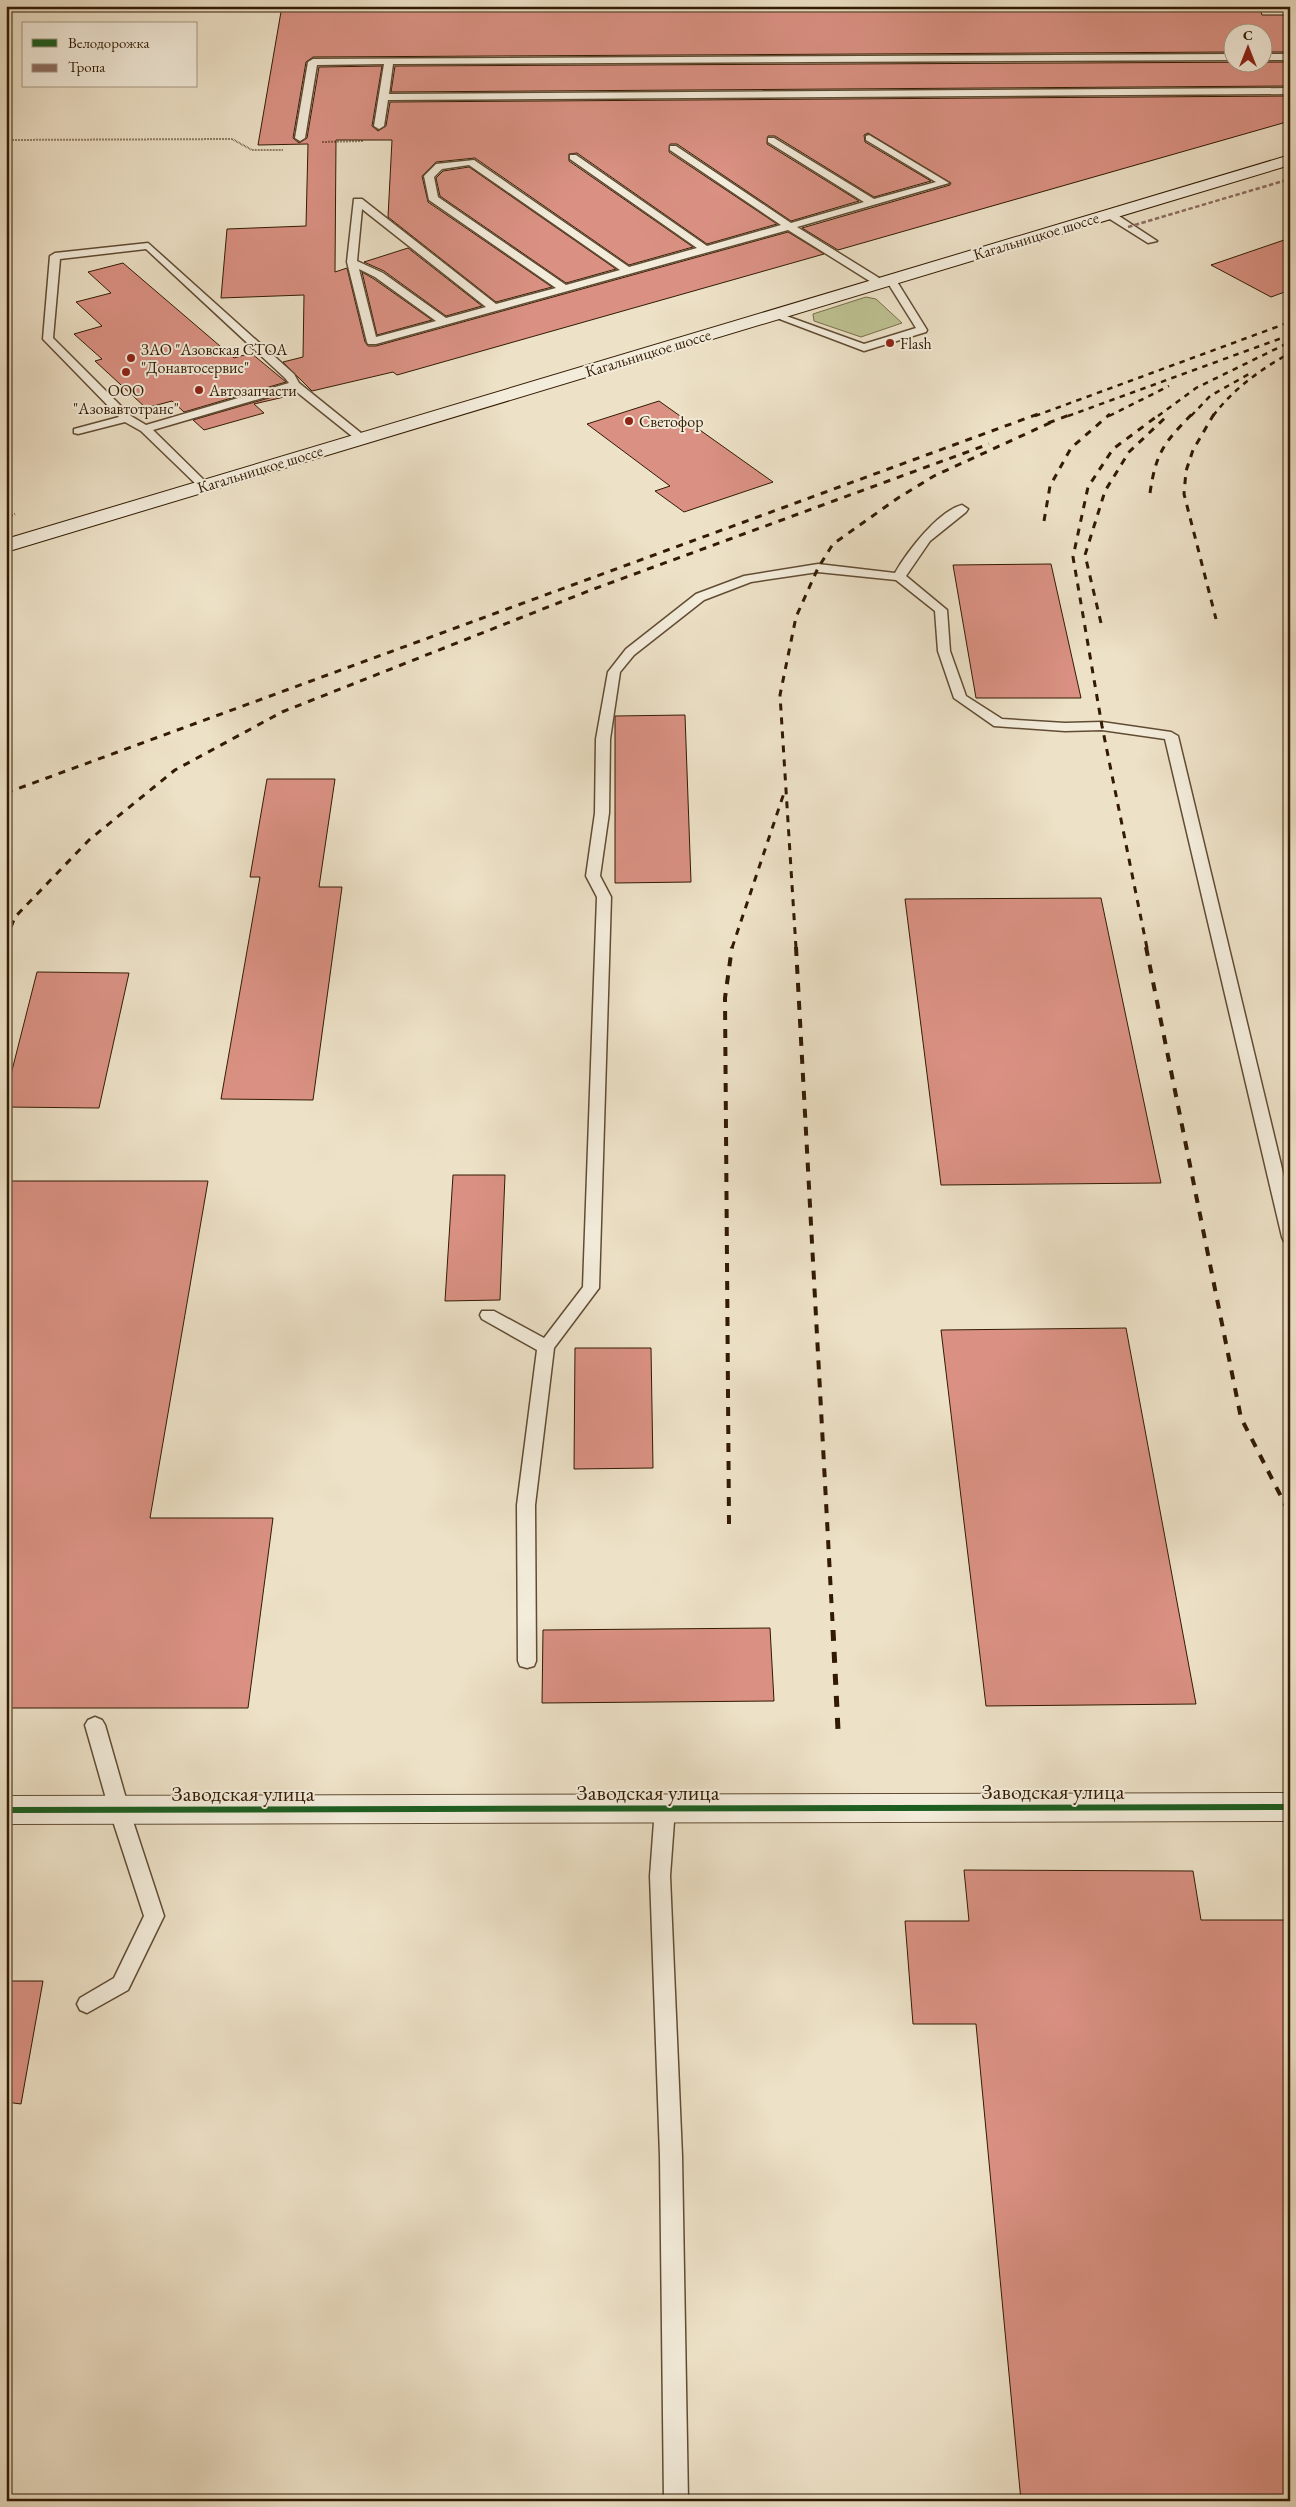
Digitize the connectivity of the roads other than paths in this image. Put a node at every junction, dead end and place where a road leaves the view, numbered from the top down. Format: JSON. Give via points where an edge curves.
{"nodes":[{"id":1,"x":1290,"y":56,"type":"edge"},
{"id":2,"x":1224,"y":57,"type":"edge"},
{"id":3,"x":1274,"y":57,"type":"edge"},
{"id":4,"x":389,"y":61,"type":"junction"},
{"id":5,"x":1290,"y":91,"type":"edge"},
{"id":6,"x":382,"y":97,"type":"junction"},
{"id":7,"x":379,"y":126,"type":"road end"},
{"id":8,"x":300,"y":138,"type":"dead end"},
{"id":9,"x":869,"y":138,"type":"dead end"},
{"id":10,"x":771,"y":140,"type":"dead end"},
{"id":11,"x":673,"y":148,"type":"dead end"},
{"id":12,"x":573,"y":156,"type":"dead end"},
{"id":13,"x":1290,"y":160,"type":"edge"},
{"id":14,"x":873,"y":202,"type":"junction"},
{"id":15,"x":1109,"y":214,"type":"junction"},
{"id":16,"x":789,"y":226,"type":"junction"},
{"id":17,"x":1152,"y":241,"type":"dead end"},
{"id":18,"x":705,"y":249,"type":"junction"},
{"id":19,"x":352,"y":262,"type":"junction"},
{"id":20,"x":628,"y":271,"type":"junction"},
{"id":21,"x":886,"y":281,"type":"junction"},
{"id":22,"x":564,"y":288,"type":"junction"},
{"id":23,"x":494,"y":308,"type":"junction"},
{"id":24,"x":774,"y":315,"type":"junction"},
{"id":25,"x":444,"y":322,"type":"junction"},
{"id":26,"x":295,"y":385,"type":"junction"},
{"id":27,"x":127,"y":418,"type":"junction"},
{"id":28,"x":145,"y":429,"type":"junction"},
{"id":29,"x":78,"y":431,"type":"dead end"},
{"id":30,"x":362,"y":439,"type":"junction"},
{"id":31,"x":204,"y":486,"type":"junction"},
{"id":32,"x":962,"y":509,"type":"dead end"},
{"id":33,"x":6,"y":546,"type":"edge"},
{"id":34,"x":899,"y":577,"type":"junction"},
{"id":35,"x":1290,"y":1237,"type":"edge"},
{"id":36,"x":488,"y":1315,"type":"dead end"},
{"id":37,"x":546,"y":1347,"type":"junction"},
{"id":38,"x":527,"y":1661,"type":"dead end"},
{"id":39,"x":95,"y":1725,"type":"dead end"},
{"id":40,"x":1290,"y":1807,"type":"edge"},
{"id":41,"x":665,"y":1808,"type":"junction"},
{"id":42,"x":119,"y":1809,"type":"junction"},
{"id":43,"x":6,"y":1810,"type":"edge"},
{"id":44,"x":87,"y":2004,"type":"dead end"},
{"id":45,"x":676,"y":2501,"type":"edge"}],
"edges":[{"from":1,"to":3,"type":"lane"},
{"from":2,"to":4,"type":"lane"},
{"from":4,"to":6,"type":"lane"},
{"from":4,"to":8,"type":"lane","via":[[312,62]]},
{"from":5,"to":6,"type":"lane"},
{"from":6,"to":7,"type":"lane"},
{"from":9,"to":14,"type":"lane","via":[[944,183]]},
{"from":10,"to":14,"type":"lane"},
{"from":11,"to":16,"type":"lane"},
{"from":12,"to":18,"type":"lane"},
{"from":13,"to":15,"type":"main road","name":"Кагальницкое шоссе"},
{"from":14,"to":16,"type":"lane"},
{"from":15,"to":17,"type":"lane"},
{"from":15,"to":21,"type":"main road","name":"Кагальницкое шоссе"},
{"from":16,"to":18,"type":"lane"},
{"from":16,"to":21,"type":"lane"},
{"from":18,"to":20,"type":"lane"},
{"from":19,"to":23,"type":"lane","via":[[358,201]]},
{"from":19,"to":25,"type":"lane","via":[[380,275]]},
{"from":19,"to":25,"type":"lane","via":[[372,342]]},
{"from":20,"to":22,"type":"lane"},
{"from":20,"to":22,"type":"lane","via":[[471,162],[439,166],[429,176],[433,198]]},
{"from":21,"to":24,"type":"main road","name":"Кагальницкое шоссе"},
{"from":21,"to":24,"type":"lane","via":[[922,330],[864,348]]},
{"from":22,"to":23,"type":"lane"},
{"from":23,"to":25,"type":"lane"},
{"from":24,"to":30,"type":"main road","name":"Кагальницкое шоссе"},
{"from":26,"to":27,"type":"lane","via":[[290,376],[148,246],[55,256],[48,338]]},
{"from":26,"to":28,"type":"lane"},
{"from":26,"to":30,"type":"lane"},
{"from":27,"to":28,"type":"lane"},
{"from":27,"to":29,"type":"lane"},
{"from":28,"to":31,"type":"lane"},
{"from":30,"to":31,"type":"main road","name":"Кагальницкое шоссе"},
{"from":31,"to":33,"type":"main road","name":"Кагальницкое шоссе"},
{"from":32,"to":34,"type":"lane","via":[[930,532],[909,558]]},
{"from":34,"to":35,"type":"lane","via":[[941,610],[944,651],[960,698],[999,723],[1102,726],[1171,736]]},
{"from":34,"to":37,"type":"lane","via":[[818,568],[748,579],[700,597],[630,652],[614,672],[603,739],[602,813],[593,876],[604,897],[591,1288]]},
{"from":36,"to":37,"type":"lane"},
{"from":37,"to":38,"type":"lane","via":[[526,1505]]},
{"from":39,"to":42,"type":"lane"},
{"from":40,"to":41,"type":"main road","name":"Заводская улица"},
{"from":41,"to":42,"type":"main road","name":"Заводская улица"},
{"from":41,"to":45,"type":"lane","via":[[660,1876],[671,2156]]},
{"from":42,"to":43,"type":"main road","name":"Заводская улица"},
{"from":42,"to":44,"type":"lane","via":[[154,1916],[121,1984]]}]}
